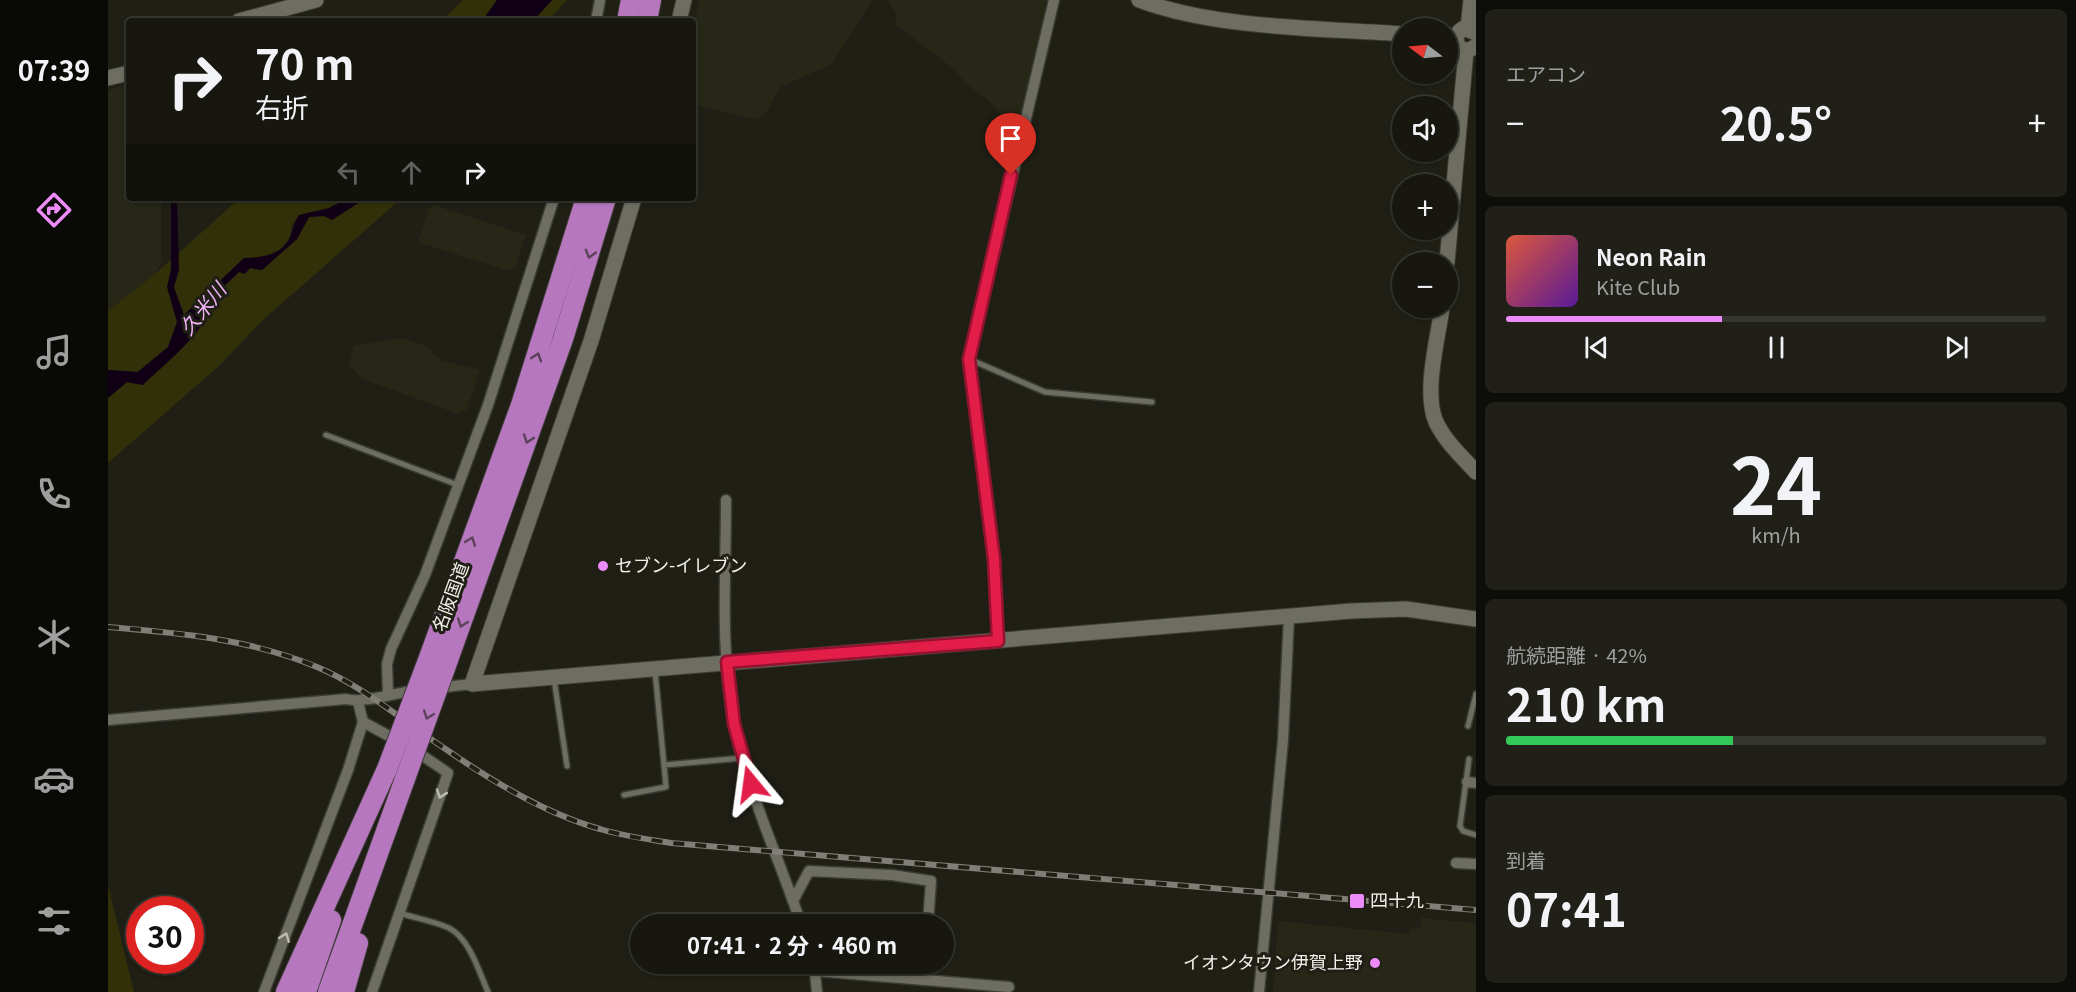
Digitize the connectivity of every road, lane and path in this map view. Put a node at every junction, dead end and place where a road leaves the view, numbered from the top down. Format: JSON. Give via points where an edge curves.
{"nodes":[{"id":1,"x":316,"y":0,"type":"edge"},
{"id":2,"x":600,"y":0,"type":"edge"},
{"id":3,"x":631,"y":0,"type":"edge"},
{"id":4,"x":651,"y":0,"type":"edge"},
{"id":5,"x":684,"y":0,"type":"edge"},
{"id":6,"x":1054,"y":0,"type":"edge"},
{"id":7,"x":1139,"y":0,"type":"edge"},
{"id":8,"x":1471,"y":0,"type":"edge"},
{"id":9,"x":250,"y":18,"type":"edge"},
{"id":10,"x":597,"y":18,"type":"edge"},
{"id":11,"x":628,"y":18,"type":"edge"},
{"id":12,"x":648,"y":18,"type":"edge"},
{"id":13,"x":680,"y":18,"type":"edge"},
{"id":14,"x":1472,"y":30,"type":"edge"},
{"id":15,"x":1392,"y":33,"type":"edge"},
{"id":16,"x":1471,"y":49,"type":"edge"},
{"id":17,"x":126,"y":74,"type":"edge"},
{"id":18,"x":108,"y":78,"type":"edge"},
{"id":19,"x":553,"y":201,"type":"edge"},
{"id":20,"x":585,"y":201,"type":"edge"},
{"id":21,"x":605,"y":201,"type":"edge"},
{"id":22,"x":633,"y":201,"type":"edge"},
{"id":23,"x":1449,"y":252,"type":"edge"},
{"id":24,"x":1441,"y":318,"type":"edge"},
{"id":25,"x":969,"y":359,"type":"junction"},
{"id":26,"x":1152,"y":402,"type":"dead end"},
{"id":27,"x":326,"y":435,"type":"dead end"},
{"id":28,"x":1476,"y":472,"type":"edge"},
{"id":29,"x":458,"y":485,"type":"junction"},
{"id":30,"x":726,"y":500,"type":"dead end"},
{"id":31,"x":1289,"y":617,"type":"junction"},
{"id":32,"x":1476,"y":619,"type":"edge"},
{"id":33,"x":998,"y":641,"type":"junction"},
{"id":34,"x":439,"y":657,"type":"junction"},
{"id":35,"x":727,"y":662,"type":"junction"},
{"id":36,"x":655,"y":669,"type":"junction"},
{"id":37,"x":554,"y":678,"type":"junction"},
{"id":38,"x":472,"y":684,"type":"junction"},
{"id":39,"x":388,"y":693,"type":"junction"},
{"id":40,"x":1476,"y":694,"type":"edge"},
{"id":41,"x":358,"y":702,"type":"junction"},
{"id":42,"x":108,"y":720,"type":"edge"},
{"id":43,"x":363,"y":722,"type":"junction"},
{"id":44,"x":1468,"y":726,"type":"dead end"},
{"id":45,"x":744,"y":757,"type":"junction"},
{"id":46,"x":1469,"y":759,"type":"dead end"},
{"id":47,"x":664,"y":765,"type":"junction"},
{"id":48,"x":567,"y":766,"type":"dead end"},
{"id":49,"x":387,"y":769,"type":"junction"},
{"id":50,"x":406,"y":776,"type":"junction"},
{"id":51,"x":1472,"y":783,"type":"edge"},
{"id":52,"x":624,"y":795,"type":"dead end"},
{"id":53,"x":1476,"y":835,"type":"edge"},
{"id":54,"x":1456,"y":863,"type":"dead end"},
{"id":55,"x":1476,"y":864,"type":"edge"},
{"id":56,"x":793,"y":902,"type":"junction"},
{"id":57,"x":399,"y":914,"type":"junction"},
{"id":58,"x":797,"y":914,"type":"edge"},
{"id":59,"x":929,"y":914,"type":"edge"},
{"id":60,"x":816,"y":974,"type":"edge"},
{"id":61,"x":874,"y":974,"type":"edge"},
{"id":62,"x":925,"y":974,"type":"edge"},
{"id":63,"x":924,"y":980,"type":"junction"},
{"id":64,"x":1009,"y":987,"type":"dead end"},
{"id":65,"x":264,"y":992,"type":"edge"},
{"id":66,"x":286,"y":992,"type":"edge"},
{"id":67,"x":306,"y":992,"type":"edge"},
{"id":68,"x":327,"y":992,"type":"edge"},
{"id":69,"x":344,"y":992,"type":"edge"},
{"id":70,"x":372,"y":992,"type":"edge"},
{"id":71,"x":488,"y":992,"type":"edge"},
{"id":72,"x":817,"y":992,"type":"edge"},
{"id":73,"x":1259,"y":992,"type":"edge"}],
"edges":[{"from":1,"to":9,"type":"street"},
{"from":2,"to":10,"type":"street"},
{"from":3,"to":11,"type":"highway"},
{"from":4,"to":12,"type":"highway"},
{"from":5,"to":13,"type":"street"},
{"from":6,"to":25,"type":"street"},
{"from":7,"to":15,"type":"street","via":[[1185,14],[1225,20]]},
{"from":8,"to":14,"type":"street"},
{"from":16,"to":23,"type":"street"},
{"from":17,"to":18,"type":"street"},
{"from":19,"to":29,"type":"street","via":[[516,324]]},
{"from":34,"to":20,"type":"highway","name":"名阪国道","one_way":true},
{"from":21,"to":34,"type":"highway","name":"名阪国道","one_way":true,"via":[[556,360]]},
{"from":22,"to":38,"type":"street","via":[[591,341]]},
{"from":24,"to":28,"type":"street","via":[[1431,407],[1441,432]]},
{"from":25,"to":26,"type":"lane","via":[[1045,392]]},
{"from":25,"to":33,"type":"street","via":[[994,559]]},
{"from":27,"to":29,"type":"lane"},
{"from":29,"to":39,"type":"street","via":[[391,649]]},
{"from":30,"to":35,"type":"street"},
{"from":31,"to":32,"type":"street","via":[[1406,609]]},
{"from":31,"to":33,"type":"street"},
{"from":31,"to":73,"type":"street","via":[[1283,740]]},
{"from":33,"to":35,"type":"street"},
{"from":34,"to":49,"type":"highway","name":"名阪国道","bridge":true},
{"from":34,"to":50,"type":"highway","name":"名阪国道","one_way":true,"bridge":true},
{"from":35,"to":36,"type":"street"},
{"from":35,"to":45,"type":"street","via":[[734,724]]},
{"from":36,"to":37,"type":"street"},
{"from":36,"to":47,"type":"lane"},
{"from":37,"to":38,"type":"street"},
{"from":37,"to":48,"type":"lane"},
{"from":38,"to":39,"type":"street"},
{"from":39,"to":41,"type":"street"},
{"from":40,"to":44,"type":"lane"},
{"from":41,"to":42,"type":"street","via":[[346,699]]},
{"from":41,"to":43,"type":"street"},
{"from":43,"to":57,"type":"street","one_way":true,"via":[[448,773]]},
{"from":65,"to":43,"type":"street","one_way":true},
{"from":45,"to":47,"type":"lane"},
{"from":45,"to":56,"type":"street"},
{"from":46,"to":51,"type":"lane"},
{"from":47,"to":52,"type":"lane","via":[[666,787]]},
{"from":49,"to":66,"type":"highway"},
{"from":49,"to":67,"type":"highway","name":"名阪国道"},
{"from":50,"to":68,"type":"highway","name":"名阪国道"},
{"from":50,"to":69,"type":"highway"},
{"from":51,"to":53,"type":"lane","via":[[1461,826],[1463,831]]},
{"from":54,"to":55,"type":"street"},
{"from":56,"to":58,"type":"street"},
{"from":56,"to":59,"type":"street","via":[[809,871],[892,875],[931,881]]},
{"from":57,"to":70,"type":"street"},
{"from":57,"to":71,"type":"lane","via":[[458,934]]},
{"from":60,"to":72,"type":"street"},
{"from":61,"to":63,"type":"street"},
{"from":62,"to":63,"type":"street"},
{"from":63,"to":64,"type":"street"}]}
